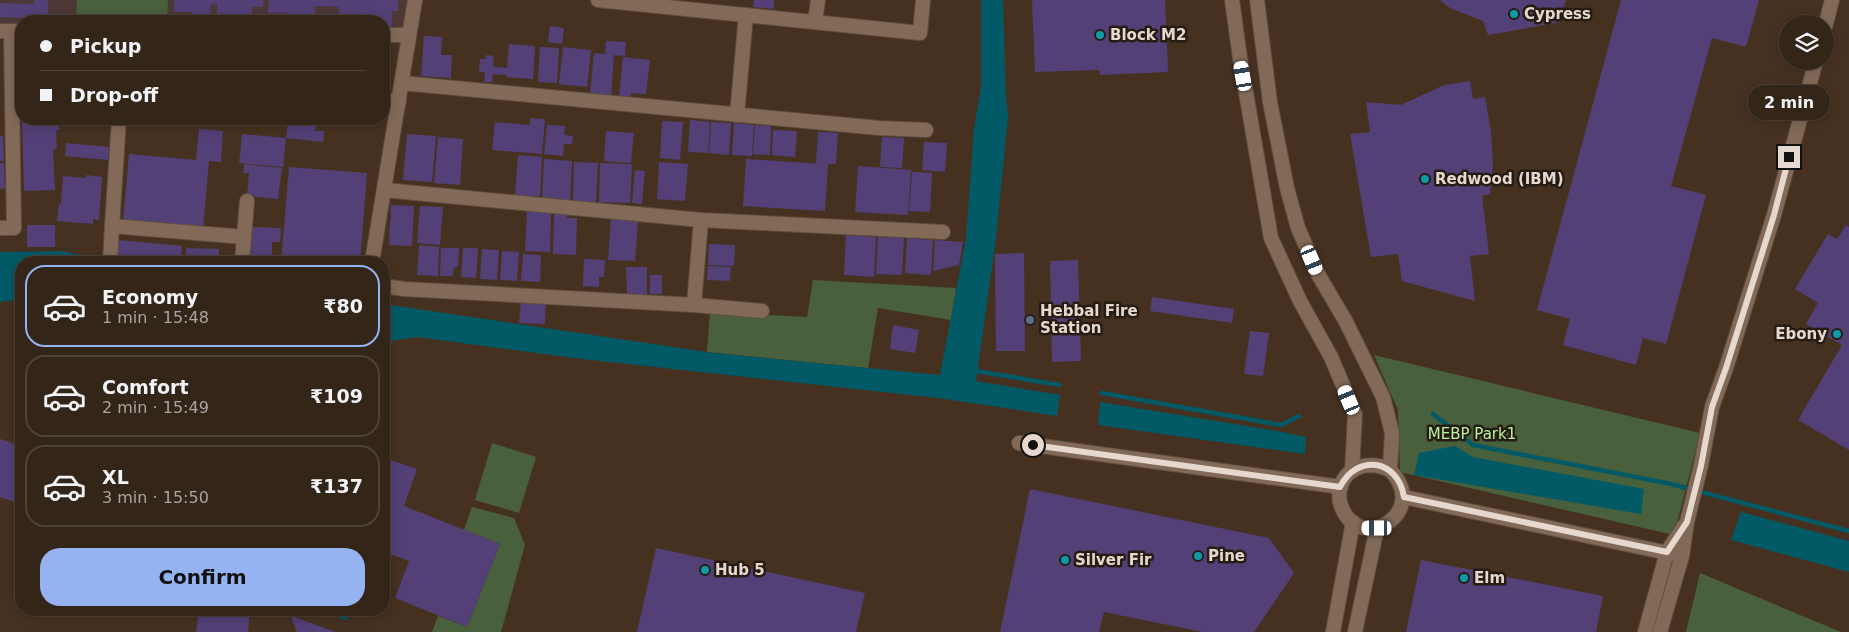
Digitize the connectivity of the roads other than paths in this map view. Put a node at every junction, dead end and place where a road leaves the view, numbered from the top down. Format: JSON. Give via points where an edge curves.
{"nodes":[{"id":1,"x":415,"y":0,"type":"edge"},
{"id":2,"x":598,"y":0,"type":"edge"},
{"id":3,"x":818,"y":0,"type":"edge"},
{"id":4,"x":923,"y":0,"type":"edge"},
{"id":5,"x":1232,"y":0,"type":"edge"},
{"id":6,"x":1257,"y":0,"type":"edge"},
{"id":7,"x":1832,"y":0,"type":"edge"},
{"id":8,"x":721,"y":6,"type":"edge"},
{"id":9,"x":746,"y":15,"type":"junction"},
{"id":10,"x":1828,"y":15,"type":"edge"},
{"id":11,"x":815,"y":22,"type":"junction"},
{"id":12,"x":11,"y":31,"type":"edge"},
{"id":13,"x":390,"y":34,"type":"edge"},
{"id":14,"x":410,"y":35,"type":"junction"},
{"id":15,"x":1814,"y":70,"type":"edge"},
{"id":16,"x":402,"y":84,"type":"junction"},
{"id":17,"x":390,"y":101,"type":"edge"},
{"id":18,"x":399,"y":102,"type":"junction"},
{"id":19,"x":737,"y":115,"type":"junction"},
{"id":20,"x":119,"y":125,"type":"edge"},
{"id":21,"x":926,"y":130,"type":"dead end"},
{"id":22,"x":384,"y":190,"type":"junction"},
{"id":23,"x":247,"y":201,"type":"dead end"},
{"id":24,"x":700,"y":220,"type":"junction"},
{"id":25,"x":112,"y":226,"type":"junction"},
{"id":26,"x":0,"y":228,"type":"edge"},
{"id":27,"x":943,"y":232,"type":"dead end"},
{"id":28,"x":244,"y":237,"type":"junction"},
{"id":29,"x":110,"y":256,"type":"edge"},
{"id":30,"x":242,"y":256,"type":"edge"},
{"id":31,"x":373,"y":256,"type":"edge"},
{"id":32,"x":390,"y":287,"type":"edge"},
{"id":33,"x":694,"y":305,"type":"junction"},
{"id":34,"x":762,"y":311,"type":"dead end"},
{"id":35,"x":1019,"y":443,"type":"dead end"},
{"id":36,"x":1390,"y":470,"type":"junction"},
{"id":37,"x":1352,"y":471,"type":"junction"},
{"id":38,"x":1340,"y":487,"type":"junction"},
{"id":39,"x":1404,"y":497,"type":"junction"},
{"id":40,"x":1353,"y":522,"type":"junction"},
{"id":41,"x":1687,"y":522,"type":"junction"},
{"id":42,"x":1377,"y":528,"type":"junction"},
{"id":43,"x":1667,"y":552,"type":"junction"},
{"id":44,"x":1682,"y":556,"type":"junction"},
{"id":45,"x":1333,"y":632,"type":"edge"},
{"id":46,"x":1355,"y":632,"type":"edge"},
{"id":47,"x":1645,"y":632,"type":"edge"},
{"id":48,"x":1660,"y":632,"type":"edge"}],
"edges":[{"from":1,"to":14,"type":"street"},
{"from":2,"to":8,"type":"street"},
{"from":3,"to":11,"type":"street"},
{"from":4,"to":11,"type":"street","via":[[920,33]]},
{"from":5,"to":37,"type":"street","via":[[1271,238],[1331,357],[1355,414]]},
{"from":6,"to":36,"type":"street","via":[[1270,102],[1298,228],[1319,276],[1383,397],[1392,433]]},
{"from":7,"to":10,"type":"street"},
{"from":8,"to":9,"type":"street"},
{"from":9,"to":11,"type":"street"},
{"from":9,"to":19,"type":"street"},
{"from":12,"to":26,"type":"street","via":[[14,228]]},
{"from":13,"to":14,"type":"street"},
{"from":14,"to":16,"type":"street"},
{"from":15,"to":41,"type":"street","via":[[1774,215],[1712,407]]},
{"from":16,"to":18,"type":"street"},
{"from":16,"to":19,"type":"street"},
{"from":17,"to":18,"type":"street"},
{"from":18,"to":22,"type":"street"},
{"from":19,"to":21,"type":"street"},
{"from":20,"to":25,"type":"street"},
{"from":22,"to":24,"type":"street"},
{"from":22,"to":31,"type":"street"},
{"from":23,"to":28,"type":"street"},
{"from":24,"to":27,"type":"street"},
{"from":24,"to":33,"type":"street"},
{"from":25,"to":28,"type":"street"},
{"from":25,"to":29,"type":"street"},
{"from":28,"to":30,"type":"street"},
{"from":32,"to":33,"type":"street"},
{"from":33,"to":34,"type":"street"},
{"from":35,"to":38,"type":"street"},
{"from":36,"to":37,"type":"street","via":[[1371,464]]},
{"from":36,"to":39,"type":"street","via":[[1398,478]]},
{"from":37,"to":38,"type":"street"},
{"from":38,"to":40,"type":"street","via":[[1342,508]]},
{"from":39,"to":42,"type":"street","via":[[1396,517]]},
{"from":39,"to":43,"type":"street"},
{"from":40,"to":42,"type":"street","via":[[1366,528]]},
{"from":40,"to":45,"type":"street"},
{"from":41,"to":43,"type":"street"},
{"from":41,"to":44,"type":"street"},
{"from":42,"to":46,"type":"street"},
{"from":43,"to":44,"type":"street"},
{"from":43,"to":47,"type":"street"},
{"from":44,"to":48,"type":"street"}]}
